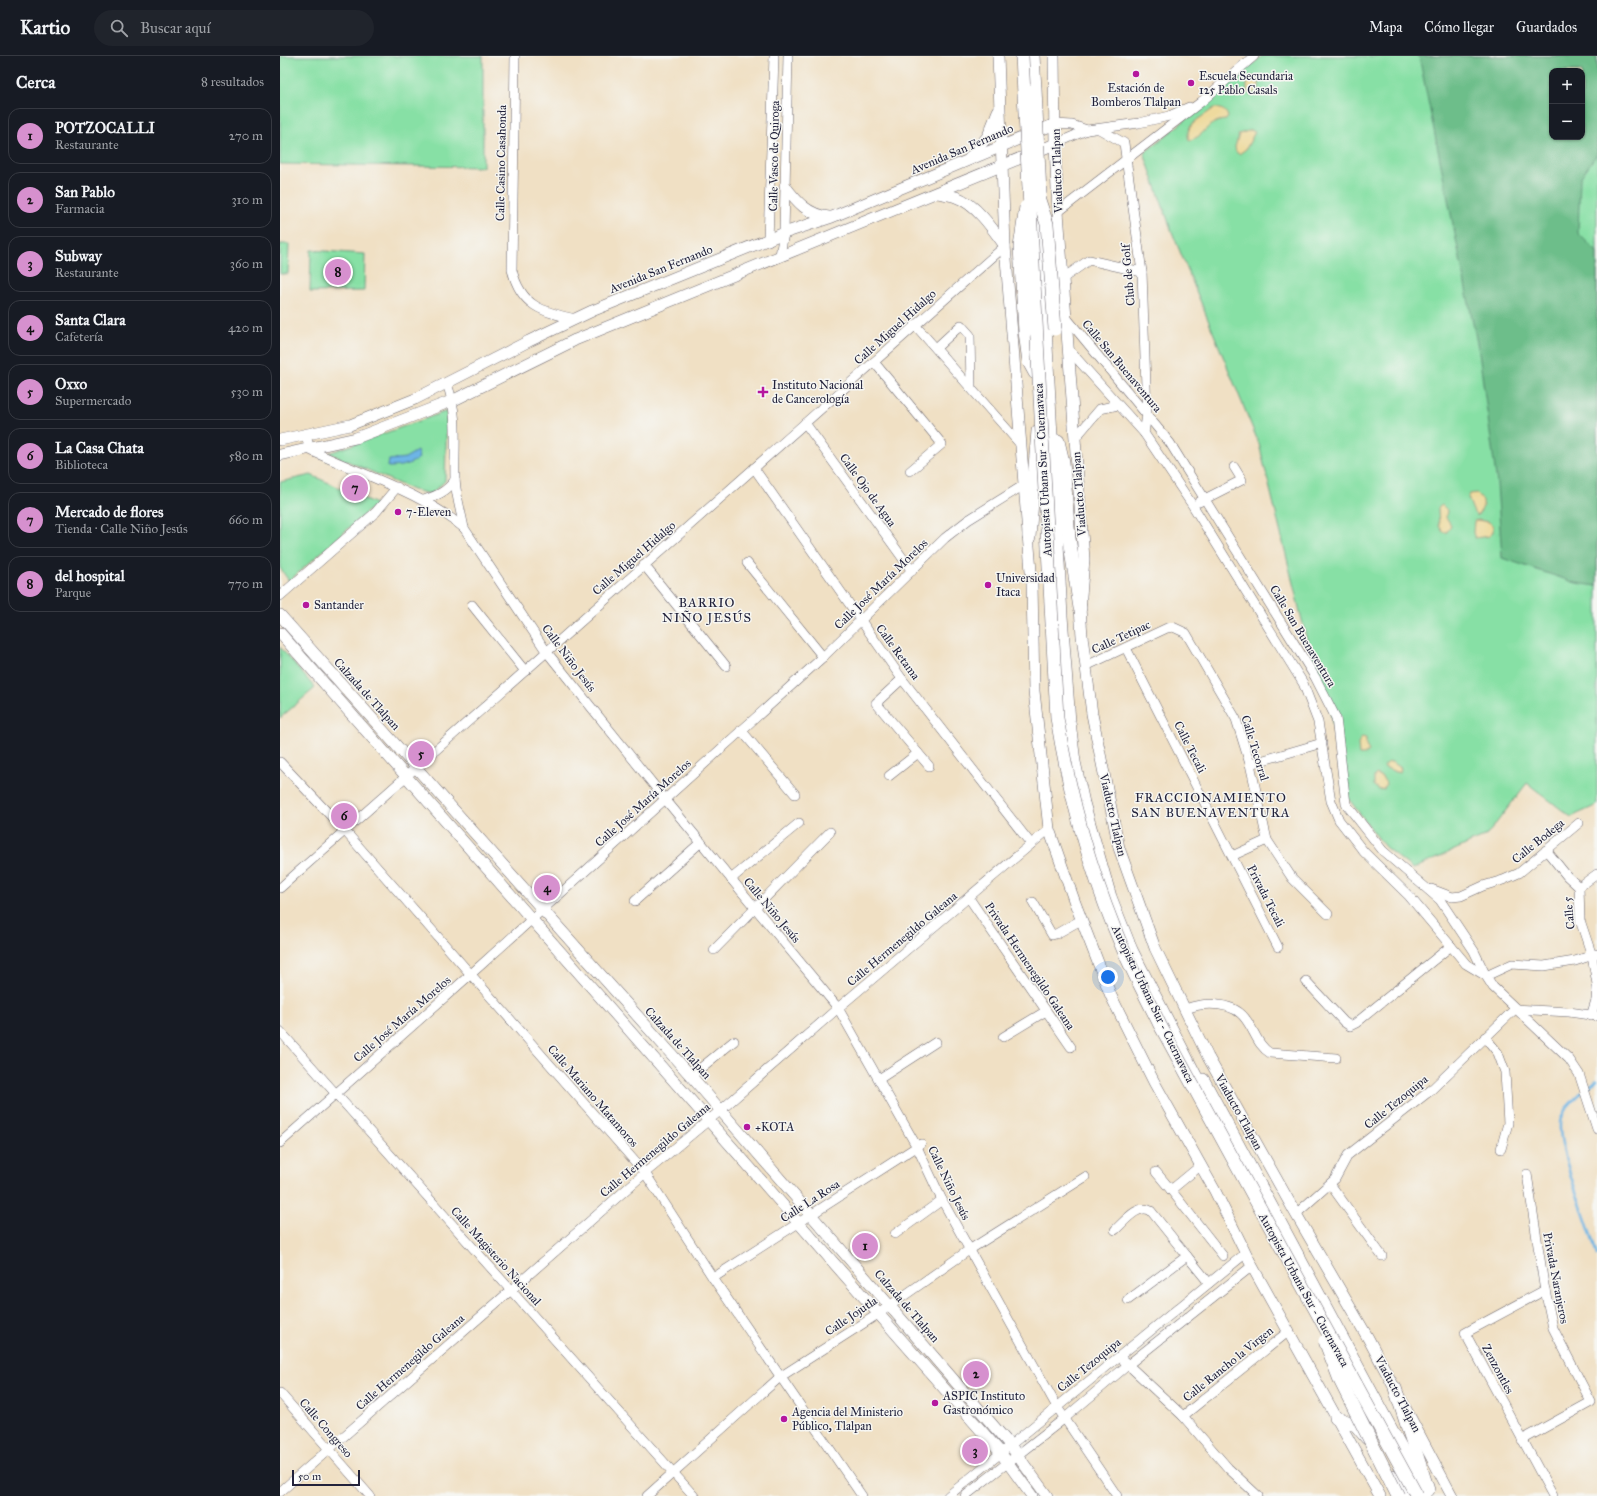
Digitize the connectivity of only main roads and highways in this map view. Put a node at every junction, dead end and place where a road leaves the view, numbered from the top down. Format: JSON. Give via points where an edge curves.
{"nodes":[{"id":1,"x":998,"y":56,"type":"edge"},
{"id":2,"x":1021,"y":56,"type":"edge"},
{"id":3,"x":1033,"y":56,"type":"edge"},
{"id":4,"x":1054,"y":56,"type":"edge"},
{"id":5,"x":1000,"y":107,"type":"junction"},
{"id":6,"x":1055,"y":124,"type":"junction"},
{"id":7,"x":1055,"y":144,"type":"junction"},
{"id":8,"x":1002,"y":147,"type":"junction"},
{"id":9,"x":966,"y":161,"type":"junction"},
{"id":10,"x":1003,"y":166,"type":"junction"},
{"id":11,"x":785,"y":186,"type":"road end"},
{"id":12,"x":937,"y":193,"type":"junction"},
{"id":13,"x":1034,"y":197,"type":"junction"},
{"id":14,"x":832,"y":217,"type":"junction"},
{"id":15,"x":1005,"y":246,"type":"junction"},
{"id":16,"x":642,"y":291,"type":"junction"},
{"id":17,"x":643,"y":312,"type":"junction"},
{"id":18,"x":1035,"y":373,"type":"junction"},
{"id":19,"x":466,"y":374,"type":"junction"},
{"id":20,"x":1052,"y":379,"type":"junction"},
{"id":21,"x":478,"y":388,"type":"junction"},
{"id":22,"x":1039,"y":415,"type":"junction"},
{"id":23,"x":1053,"y":421,"type":"junction"},
{"id":24,"x":280,"y":440,"type":"edge"},
{"id":25,"x":280,"y":455,"type":"edge"},
{"id":26,"x":1029,"y":537,"type":"junction"},
{"id":27,"x":1080,"y":608,"type":"junction"},
{"id":28,"x":280,"y":615,"type":"edge"},
{"id":29,"x":280,"y":633,"type":"edge"},
{"id":30,"x":1314,"y":1309,"type":"junction"},
{"id":31,"x":1395,"y":1388,"type":"junction"},
{"id":32,"x":1336,"y":1418,"type":"junction"},
{"id":33,"x":1032,"y":1496,"type":"edge"},
{"id":34,"x":1047,"y":1496,"type":"edge"},
{"id":35,"x":1380,"y":1496,"type":"edge"},
{"id":36,"x":1398,"y":1496,"type":"edge"},
{"id":37,"x":1406,"y":1496,"type":"edge"},
{"id":38,"x":1413,"y":1496,"type":"edge"},
{"id":39,"x":1417,"y":1496,"type":"edge"},
{"id":40,"x":1425,"y":1496,"type":"edge"},
{"id":41,"x":1429,"y":1496,"type":"edge"},
{"id":42,"x":1452,"y":1496,"type":"edge"}],
"edges":[{"from":1,"to":5,"type":"main road"},
{"from":2,"to":13,"type":"highway","name":"Autopista Urbana Sur - Cuernavaca","bridge":true},
{"from":2,"to":13,"type":"highway","name":"Viaducto Tlalpan","bridge":true,"via":[[1021,89]]},
{"from":3,"to":13,"type":"highway","name":"Autopista Urbana Sur - Cuernavaca","bridge":true},
{"from":3,"to":13,"type":"highway","name":"Viaducto Tlalpan","bridge":true},
{"from":4,"to":6,"type":"main road","name":"Viaducto Tlalpan"},
{"from":5,"to":8,"type":"main road"},
{"from":5,"to":9,"type":"main road","via":[[988,136]]},
{"from":6,"to":7,"type":"main road","name":"Viaducto Tlalpan"},
{"from":6,"to":8,"type":"main road","name":"Avenida San Fernando"},
{"from":7,"to":10,"type":"main road"},
{"from":7,"to":27,"type":"main road","name":"Viaducto Tlalpan","via":[[1064,316],[1069,350],[1084,559]]},
{"from":8,"to":9,"type":"main road","name":"Avenida San Fernando"},
{"from":8,"to":10,"type":"main road"},
{"from":9,"to":14,"type":"main road","name":"Avenida San Fernando"},
{"from":10,"to":12,"type":"main road"},
{"from":10,"to":15,"type":"main road"},
{"from":11,"to":14,"type":"main road","via":[[803,207],[817,216]]},
{"from":12,"to":15,"type":"main road","via":[[957,198],[974,210],[987,221]]},
{"from":12,"to":17,"type":"main road"},
{"from":13,"to":18,"type":"highway","name":"Viaducto Tlalpan"},
{"from":13,"to":18,"type":"highway","bridge":true,"via":[[1025,209],[1020,247],[1025,332],[1029,362]]},
{"from":13,"to":20,"type":"highway","name":"Viaducto Tlalpan"},
{"from":13,"to":20,"type":"highway","bridge":true,"via":[[1047,224],[1055,329]]},
{"from":13,"to":30,"type":"highway","name":"Autopista Urbana Sur - Cuernavaca","bridge":true,"via":[[1057,718],[1086,850],[1123,951]]},
{"from":13,"to":40,"type":"highway","name":"Autopista Urbana Sur - Cuernavaca","bridge":true,"via":[[1069,722],[1083,803],[1097,857],[1131,950],[1168,1024],[1338,1342]]},
{"from":14,"to":16,"type":"main road","name":"Avenida San Fernando","via":[[784,233]]},
{"from":15,"to":26,"type":"main road"},
{"from":16,"to":17,"type":"main road"},
{"from":16,"to":19,"type":"main road","name":"Avenida San Fernando","via":[[576,319]]},
{"from":17,"to":21,"type":"main road","via":[[575,340]]},
{"from":18,"to":22,"type":"highway","name":"Viaducto Tlalpan"},
{"from":19,"to":21,"type":"main road","via":[[478,377]]},
{"from":19,"to":24,"type":"main road","name":"Avenida San Fernando","via":[[415,399],[350,425]]},
{"from":20,"to":23,"type":"highway","name":"Viaducto Tlalpan"},
{"from":21,"to":25,"type":"main road","via":[[454,400],[356,438]]},
{"from":22,"to":26,"type":"highway"},
{"from":22,"to":38,"type":"highway","name":"Viaducto Tlalpan","via":[[1055,695],[1062,760],[1080,845],[1120,952],[1146,1007]]},
{"from":23,"to":27,"type":"highway","via":[[1062,462],[1069,538]]},
{"from":23,"to":41,"type":"highway","name":"Viaducto Tlalpan","via":[[1071,707],[1086,802],[1121,917],[1159,998],[1387,1423]]},
{"from":26,"to":32,"type":"main road","via":[[1034,691],[1049,829],[1111,996],[1252,1266]]},
{"from":27,"to":31,"type":"main road","name":"Viaducto Tlalpan","via":[[1093,722],[1119,848],[1155,948],[1208,1057]]},
{"from":28,"to":34,"type":"main road","name":"Calzada de Tlalpan","via":[[721,1110],[1010,1445]]},
{"from":29,"to":33,"type":"main road","name":"Calzada de Tlalpan","via":[[1000,1452]]},
{"from":30,"to":36,"type":"highway","bridge":true,"via":[[1330,1358]]},
{"from":30,"to":39,"type":"highway","name":"Autopista Urbana Sur - Cuernavaca","bridge":true},
{"from":31,"to":41,"type":"highway"},
{"from":31,"to":42,"type":"main road","name":"Viaducto Tlalpan"},
{"from":32,"to":35,"type":"main road"},
{"from":32,"to":37,"type":"highway","via":[[1356,1425]]}]}
